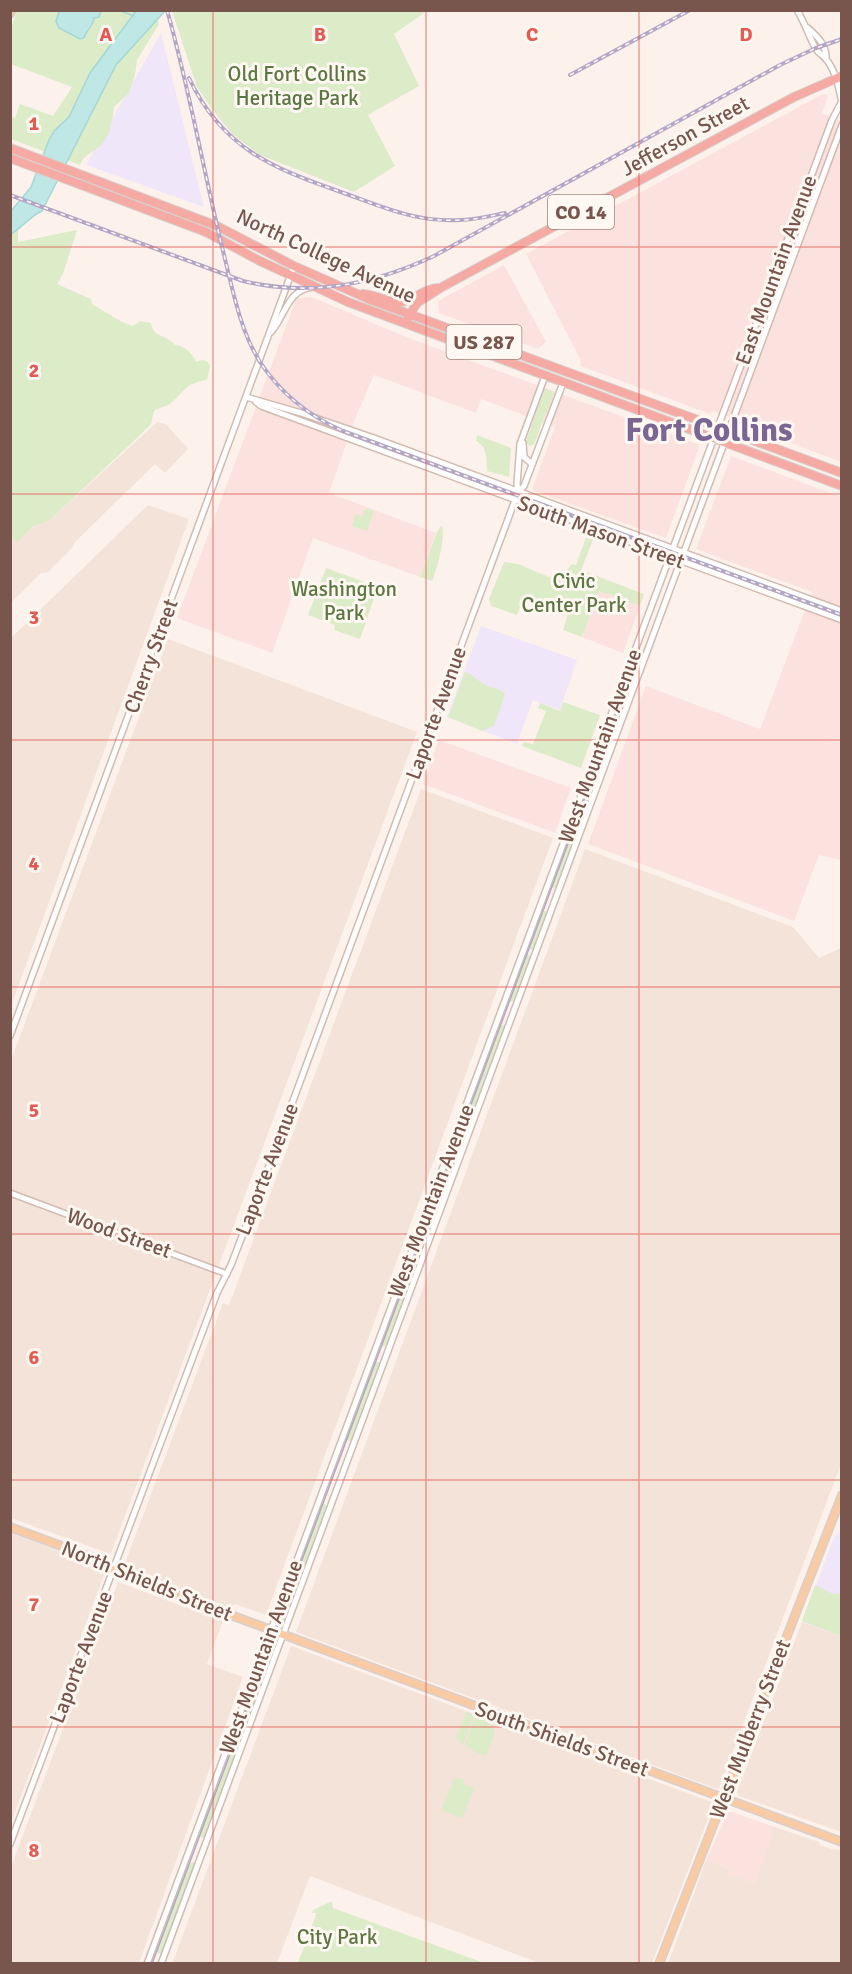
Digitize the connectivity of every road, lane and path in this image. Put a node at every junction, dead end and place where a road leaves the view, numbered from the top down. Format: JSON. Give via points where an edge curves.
{"nodes":[{"id":1,"x":797,"y":10,"type":"edge"},
{"id":2,"x":838,"y":78,"type":"edge"},
{"id":3,"x":841,"y":104,"type":"edge"},
{"id":4,"x":842,"y":125,"type":"edge"},
{"id":5,"x":10,"y":148,"type":"edge"},
{"id":6,"x":14,"y":160,"type":"edge"},
{"id":7,"x":294,"y":266,"type":"junction"},
{"id":8,"x":290,"y":276,"type":"junction"},
{"id":9,"x":314,"y":287,"type":"junction"},
{"id":10,"x":442,"y":287,"type":"junction"},
{"id":11,"x":356,"y":294,"type":"junction"},
{"id":12,"x":409,"y":315,"type":"junction"},
{"id":13,"x":405,"y":324,"type":"junction"},
{"id":14,"x":268,"y":335,"type":"junction"},
{"id":15,"x":545,"y":376,"type":"junction"},
{"id":16,"x":563,"y":383,"type":"junction"},
{"id":17,"x":246,"y":398,"type":"junction"},
{"id":18,"x":255,"y":401,"type":"junction"},
{"id":19,"x":528,"y":418,"type":"junction"},
{"id":20,"x":718,"y":427,"type":"junction"},
{"id":21,"x":728,"y":431,"type":"junction"},
{"id":22,"x":714,"y":438,"type":"junction"},
{"id":23,"x":724,"y":442,"type":"junction"},
{"id":24,"x":532,"y":464,"type":"junction"},
{"id":25,"x":842,"y":473,"type":"edge"},
{"id":26,"x":842,"y":486,"type":"edge"},
{"id":27,"x":518,"y":492,"type":"junction"},
{"id":28,"x":515,"y":500,"type":"junction"},
{"id":29,"x":672,"y":549,"type":"junction"},
{"id":30,"x":683,"y":553,"type":"junction"},
{"id":31,"x":669,"y":557,"type":"junction"},
{"id":32,"x":680,"y":561,"type":"junction"},
{"id":33,"x":842,"y":611,"type":"edge"},
{"id":34,"x":842,"y":620,"type":"edge"},
{"id":35,"x":10,"y":1036,"type":"edge"},
{"id":36,"x":10,"y":1193,"type":"edge"},
{"id":37,"x":227,"y":1274,"type":"junction"},
{"id":38,"x":842,"y":1495,"type":"edge"},
{"id":39,"x":10,"y":1527,"type":"edge"},
{"id":40,"x":114,"y":1570,"type":"junction"},
{"id":41,"x":271,"y":1631,"type":"junction"},
{"id":42,"x":283,"y":1635,"type":"junction"},
{"id":43,"x":724,"y":1799,"type":"junction"},
{"id":44,"x":842,"y":1842,"type":"edge"},
{"id":45,"x":10,"y":1844,"type":"edge"},
{"id":46,"x":147,"y":1964,"type":"edge"},
{"id":47,"x":161,"y":1964,"type":"edge"},
{"id":48,"x":659,"y":1964,"type":"edge"}],
"edges":[{"from":1,"to":2,"type":"street","name":"East Mountain Avenue","via":[[818,36]]},
{"from":2,"to":3,"type":"street","name":"East Mountain Avenue"},
{"from":2,"to":10,"type":"highway","name":"Jefferson Street","number":"CO 14","via":[[794,97]]},
{"from":3,"to":20,"type":"street","name":"East Mountain Avenue"},
{"from":4,"to":21,"type":"street","name":"East Mountain Avenue"},
{"from":5,"to":7,"type":"highway","name":"North College Avenue","number":"US 287","via":[[217,226]]},
{"from":6,"to":8,"type":"highway","name":"North College Avenue","number":"US 287","via":[[206,232]]},
{"from":7,"to":8,"type":"street","name":"Cherry Street"},
{"from":7,"to":11,"type":"highway","name":"North College Avenue","number":"US 287"},
{"from":8,"to":9,"type":"highway","name":"North College Avenue","number":"US 287"},
{"from":8,"to":14,"type":"street","name":"Cherry Street"},
{"from":9,"to":13,"type":"highway","name":"North College Avenue","number":"US 287"},
{"from":9,"to":14,"type":"street","via":[[292,296],[280,322]]},
{"from":10,"to":11,"type":"highway","number":"CO 14","via":[[399,302]]},
{"from":10,"to":12,"type":"highway","name":"Jefferson Street","number":"CO 14","via":[[417,303]]},
{"from":11,"to":12,"type":"highway","name":"North College Avenue","number":"US 287"},
{"from":12,"to":13,"type":"highway","name":"Jefferson Street"},
{"from":12,"to":20,"type":"highway","name":"North College Avenue","number":"US 287"},
{"from":13,"to":15,"type":"highway","name":"North College Avenue","number":"US 287"},
{"from":14,"to":17,"type":"street","name":"Cherry Street"},
{"from":15,"to":16,"type":"highway","name":"North College Avenue","number":"US 287"},
{"from":15,"to":19,"type":"street","name":"Laporte Avenue"},
{"from":16,"to":22,"type":"highway","name":"North College Avenue","number":"US 287"},
{"from":16,"to":24,"type":"street","name":"Laporte Avenue"},
{"from":17,"to":18,"type":"street"},
{"from":17,"to":35,"type":"street","name":"Cherry Street"},
{"from":18,"to":27,"type":"street","name":"South Mason Street","via":[[301,413]]},
{"from":18,"to":28,"type":"street","name":"South Mason Street"},
{"from":19,"to":24,"type":"street","via":[[522,451]]},
{"from":19,"to":27,"type":"street","name":"Laporte Avenue","via":[[518,453]]},
{"from":20,"to":21,"type":"highway","name":"North College Avenue","number":"US 287"},
{"from":20,"to":22,"type":"street","name":"East Mountain Avenue"},
{"from":21,"to":23,"type":"street","name":"East Mountain Avenue"},
{"from":21,"to":25,"type":"highway","number":"US 287"},
{"from":22,"to":23,"type":"highway","name":"North College Avenue","number":"US 287"},
{"from":22,"to":29,"type":"street","name":"West Mountain Avenue"},
{"from":23,"to":26,"type":"highway","number":"US 287"},
{"from":23,"to":30,"type":"street","name":"West Mountain Avenue"},
{"from":24,"to":27,"type":"street","name":"Laporte Avenue"},
{"from":27,"to":28,"type":"street","name":"Laporte Avenue"},
{"from":27,"to":29,"type":"street","name":"South Mason Street"},
{"from":28,"to":31,"type":"street","name":"South Mason Street"},
{"from":28,"to":37,"type":"street","name":"Laporte Avenue"},
{"from":29,"to":30,"type":"street","name":"South Mason Street"},
{"from":29,"to":31,"type":"street","name":"West Mountain Avenue"},
{"from":30,"to":32,"type":"street","name":"West Mountain Avenue"},
{"from":30,"to":33,"type":"street","name":"South Mason Street"},
{"from":31,"to":32,"type":"street","name":"South Mason Street"},
{"from":31,"to":41,"type":"street","name":"West Mountain Avenue"},
{"from":32,"to":34,"type":"street","name":"South Mason Street"},
{"from":32,"to":42,"type":"street","name":"West Mountain Avenue"},
{"from":36,"to":37,"type":"street","name":"Wood Street"},
{"from":37,"to":40,"type":"street","name":"Laporte Avenue"},
{"from":38,"to":43,"type":"main road","name":"West Mulberry Street"},
{"from":39,"to":40,"type":"main road","name":"North Shields Street","via":[[94,1558]]},
{"from":40,"to":41,"type":"main road","name":"North Shields Street"},
{"from":40,"to":45,"type":"street","name":"Laporte Avenue"},
{"from":41,"to":42,"type":"main road","name":"North Shields Street"},
{"from":41,"to":46,"type":"street","name":"West Mountain Avenue"},
{"from":42,"to":43,"type":"main road","name":"South Shields Street"},
{"from":42,"to":47,"type":"street","name":"West Mountain Avenue"},
{"from":43,"to":44,"type":"main road","name":"South Shields Street"},
{"from":43,"to":48,"type":"main road","name":"West Mulberry Street"}]}
